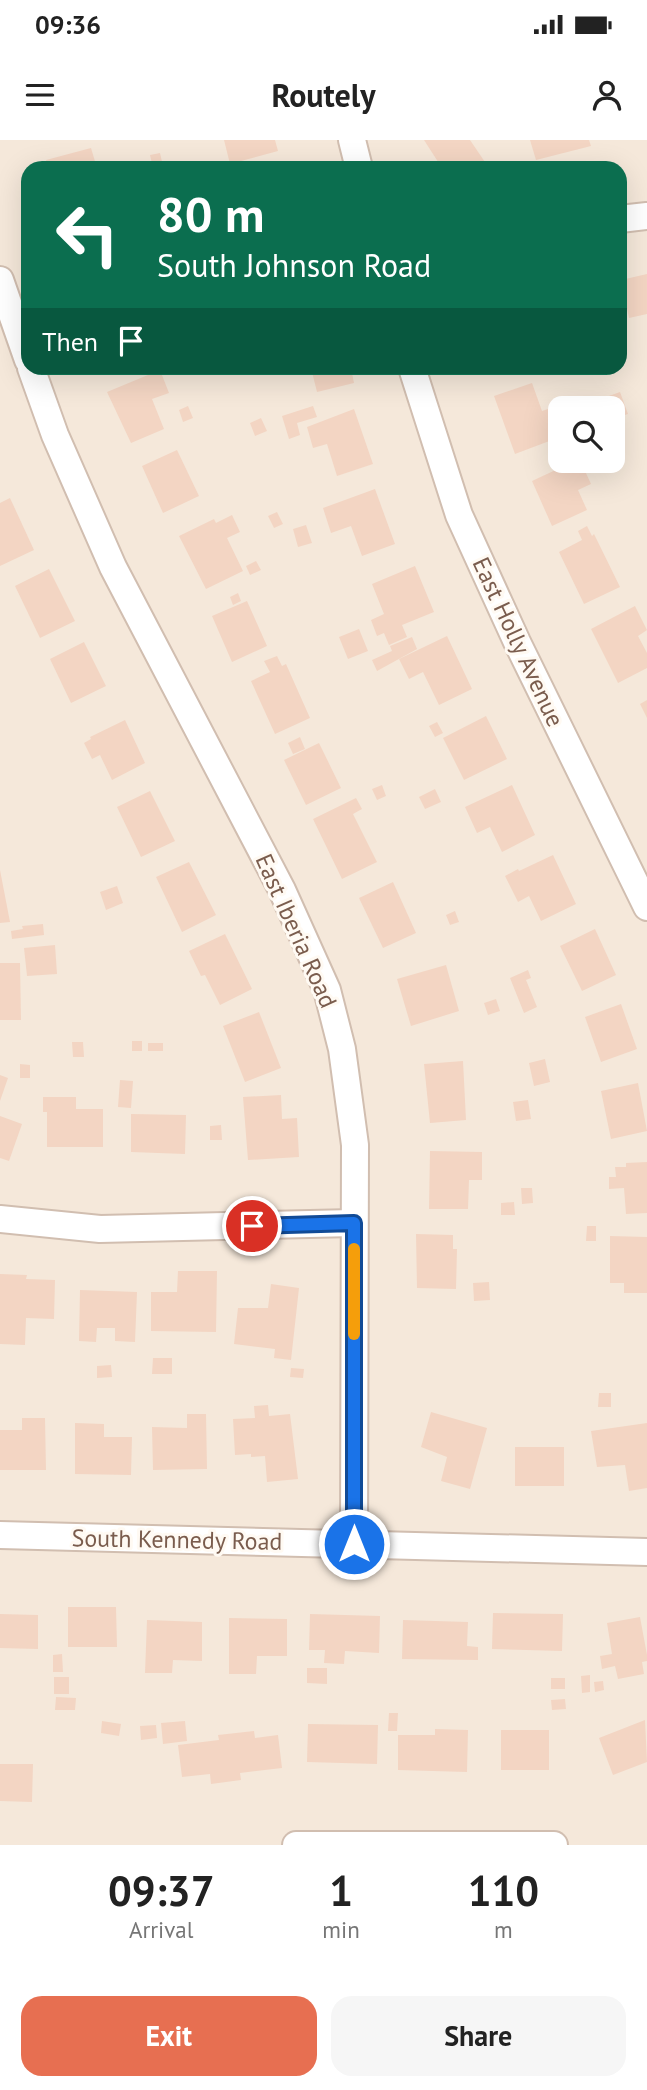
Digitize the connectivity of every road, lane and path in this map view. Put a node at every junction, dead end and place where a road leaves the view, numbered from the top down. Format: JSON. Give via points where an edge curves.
{"nodes":[{"id":1,"x":352,"y":140,"type":"edge"},
{"id":2,"x":357,"y":161,"type":"edge"},
{"id":3,"x":647,"y":216,"type":"edge"},
{"id":4,"x":627,"y":218,"type":"edge"},
{"id":5,"x":0,"y":279,"type":"edge"},
{"id":6,"x":21,"y":340,"type":"edge"},
{"id":7,"x":34,"y":375,"type":"edge"},
{"id":8,"x":414,"y":375,"type":"edge"},
{"id":9,"x":647,"y":907,"type":"edge"},
{"id":10,"x":0,"y":1219,"type":"edge"},
{"id":11,"x":354,"y":1223,"type":"junction"},
{"id":12,"x":0,"y":1535,"type":"edge"},
{"id":13,"x":354,"y":1544,"type":"junction"},
{"id":14,"x":647,"y":1552,"type":"edge"},
{"id":15,"x":296,"y":1845,"type":"edge"},
{"id":16,"x":554,"y":1845,"type":"edge"}],
"edges":[{"from":1,"to":2,"type":"street"},
{"from":3,"to":4,"type":"street"},
{"from":5,"to":6,"type":"street"},
{"from":7,"to":11,"type":"street","name":"East Iberia Road","via":[[113,567],[282,890],[327,990],[355,1145]]},
{"from":8,"to":9,"type":"street","name":"East Holly Avenue","via":[[459,515]]},
{"from":10,"to":11,"type":"street","via":[[100,1229]]},
{"from":11,"to":13,"type":"street","name":"East Iberia Road"},
{"from":12,"to":13,"type":"street","name":"South Kennedy Road"},
{"from":13,"to":14,"type":"street","name":"South Kennedy Road"},
{"from":15,"to":16,"type":"street"}]}
